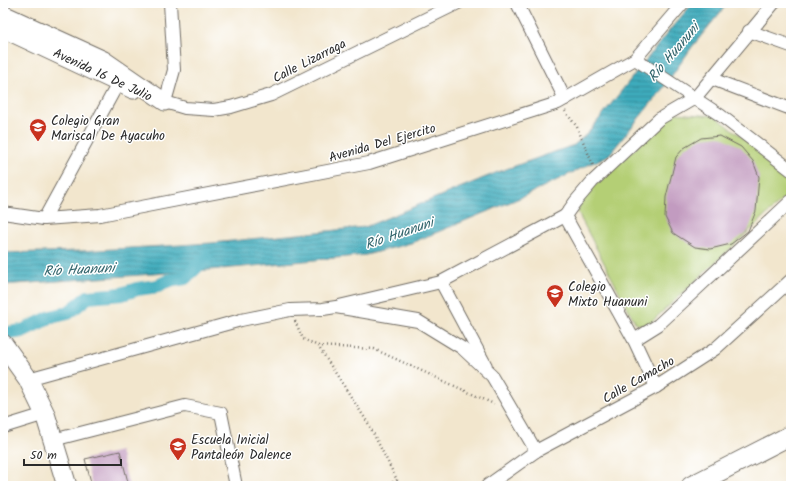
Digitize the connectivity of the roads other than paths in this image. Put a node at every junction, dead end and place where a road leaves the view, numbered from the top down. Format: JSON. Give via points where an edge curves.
{"nodes":[{"id":1,"x":170,"y":3,"type":"edge"},
{"id":2,"x":458,"y":3,"type":"edge"},
{"id":3,"x":518,"y":3,"type":"edge"},
{"id":4,"x":683,"y":3,"type":"edge"},
{"id":5,"x":774,"y":3,"type":"edge"},
{"id":6,"x":3,"y":14,"type":"edge"},
{"id":7,"x":3,"y":29,"type":"edge"},
{"id":8,"x":749,"y":32,"type":"junction"},
{"id":9,"x":791,"y":46,"type":"edge"},
{"id":10,"x":638,"y":61,"type":"junction"},
{"id":11,"x":120,"y":78,"type":"junction"},
{"id":12,"x":712,"y":78,"type":"junction"},
{"id":13,"x":695,"y":98,"type":"junction"},
{"id":14,"x":561,"y":101,"type":"junction"},
{"id":15,"x":165,"y":102,"type":"junction"},
{"id":16,"x":791,"y":109,"type":"edge"},
{"id":17,"x":791,"y":170,"type":"edge"},
{"id":18,"x":791,"y":201,"type":"edge"},
{"id":19,"x":3,"y":213,"type":"edge"},
{"id":20,"x":566,"y":216,"type":"junction"},
{"id":21,"x":44,"y":219,"type":"junction"},
{"id":22,"x":791,"y":280,"type":"edge"},
{"id":23,"x":441,"y":282,"type":"junction"},
{"id":24,"x":336,"y":307,"type":"junction"},
{"id":25,"x":634,"y":340,"type":"junction"},
{"id":26,"x":3,"y":344,"type":"edge"},
{"id":27,"x":492,"y":376,"type":"junction"},
{"id":28,"x":28,"y":379,"type":"junction"},
{"id":29,"x":656,"y":387,"type":"junction"},
{"id":30,"x":45,"y":414,"type":"junction"},
{"id":31,"x":3,"y":427,"type":"edge"},
{"id":32,"x":791,"y":435,"type":"edge"},
{"id":33,"x":53,"y":440,"type":"junction"},
{"id":34,"x":536,"y":451,"type":"junction"},
{"id":35,"x":500,"y":482,"type":"edge"},
{"id":36,"x":700,"y":484,"type":"edge"},
{"id":37,"x":68,"y":486,"type":"edge"},
{"id":38,"x":236,"y":486,"type":"edge"},
{"id":39,"x":487,"y":486,"type":"edge"}],
"edges":[{"from":1,"to":15,"type":"street","via":[[174,70]]},
{"from":2,"to":15,"type":"street","name":"Calle Lizarraga","via":[[271,95],[231,108],[214,110],[186,108]]},
{"from":3,"to":14,"type":"street"},
{"from":4,"to":10,"type":"street","name":"Avenida Del Ejercito"},
{"from":5,"to":8,"type":"street"},
{"from":6,"to":11,"type":"street","name":"Avenida 16 De Julio","via":[[104,60]]},
{"from":7,"to":11,"type":"street","name":"Avenida 16 De Julio"},
{"from":8,"to":9,"type":"street"},
{"from":8,"to":12,"type":"street"},
{"from":10,"to":13,"type":"street"},
{"from":10,"to":14,"type":"street","name":"Avenida Del Ejercito"},
{"from":11,"to":15,"type":"street","name":"Avenida 16 De Julio"},
{"from":11,"to":21,"type":"street"},
{"from":12,"to":13,"type":"street"},
{"from":12,"to":16,"type":"street"},
{"from":13,"to":17,"type":"street"},
{"from":13,"to":20,"type":"street","via":[[659,119],[592,182],[574,202]]},
{"from":14,"to":21,"type":"street","name":"Avenida Del Ejercito","via":[[369,163],[100,215]]},
{"from":18,"to":25,"type":"street","via":[[658,325]]},
{"from":19,"to":21,"type":"street","name":"Avenida Del Ejercito"},
{"from":20,"to":23,"type":"street"},
{"from":20,"to":25,"type":"street"},
{"from":22,"to":29,"type":"street","name":"Calle Camacho","via":[[715,349]]},
{"from":23,"to":24,"type":"street"},
{"from":23,"to":27,"type":"street"},
{"from":24,"to":27,"type":"street","via":[[418,321],[462,348]]},
{"from":24,"to":28,"type":"street","via":[[290,310],[241,320]]},
{"from":25,"to":29,"type":"street"},
{"from":26,"to":28,"type":"main road"},
{"from":27,"to":34,"type":"street"},
{"from":28,"to":30,"type":"main road"},
{"from":29,"to":34,"type":"street","name":"Calle Camacho"},
{"from":30,"to":31,"type":"street"},
{"from":30,"to":33,"type":"main road"},
{"from":32,"to":36,"type":"main road"},
{"from":33,"to":37,"type":"main road"},
{"from":33,"to":38,"type":"street","via":[[184,406],[221,413]]},
{"from":34,"to":35,"type":"street","name":"Calle Camacho"},
{"from":35,"to":39,"type":"street","name":"Calle Camacho"}]}
